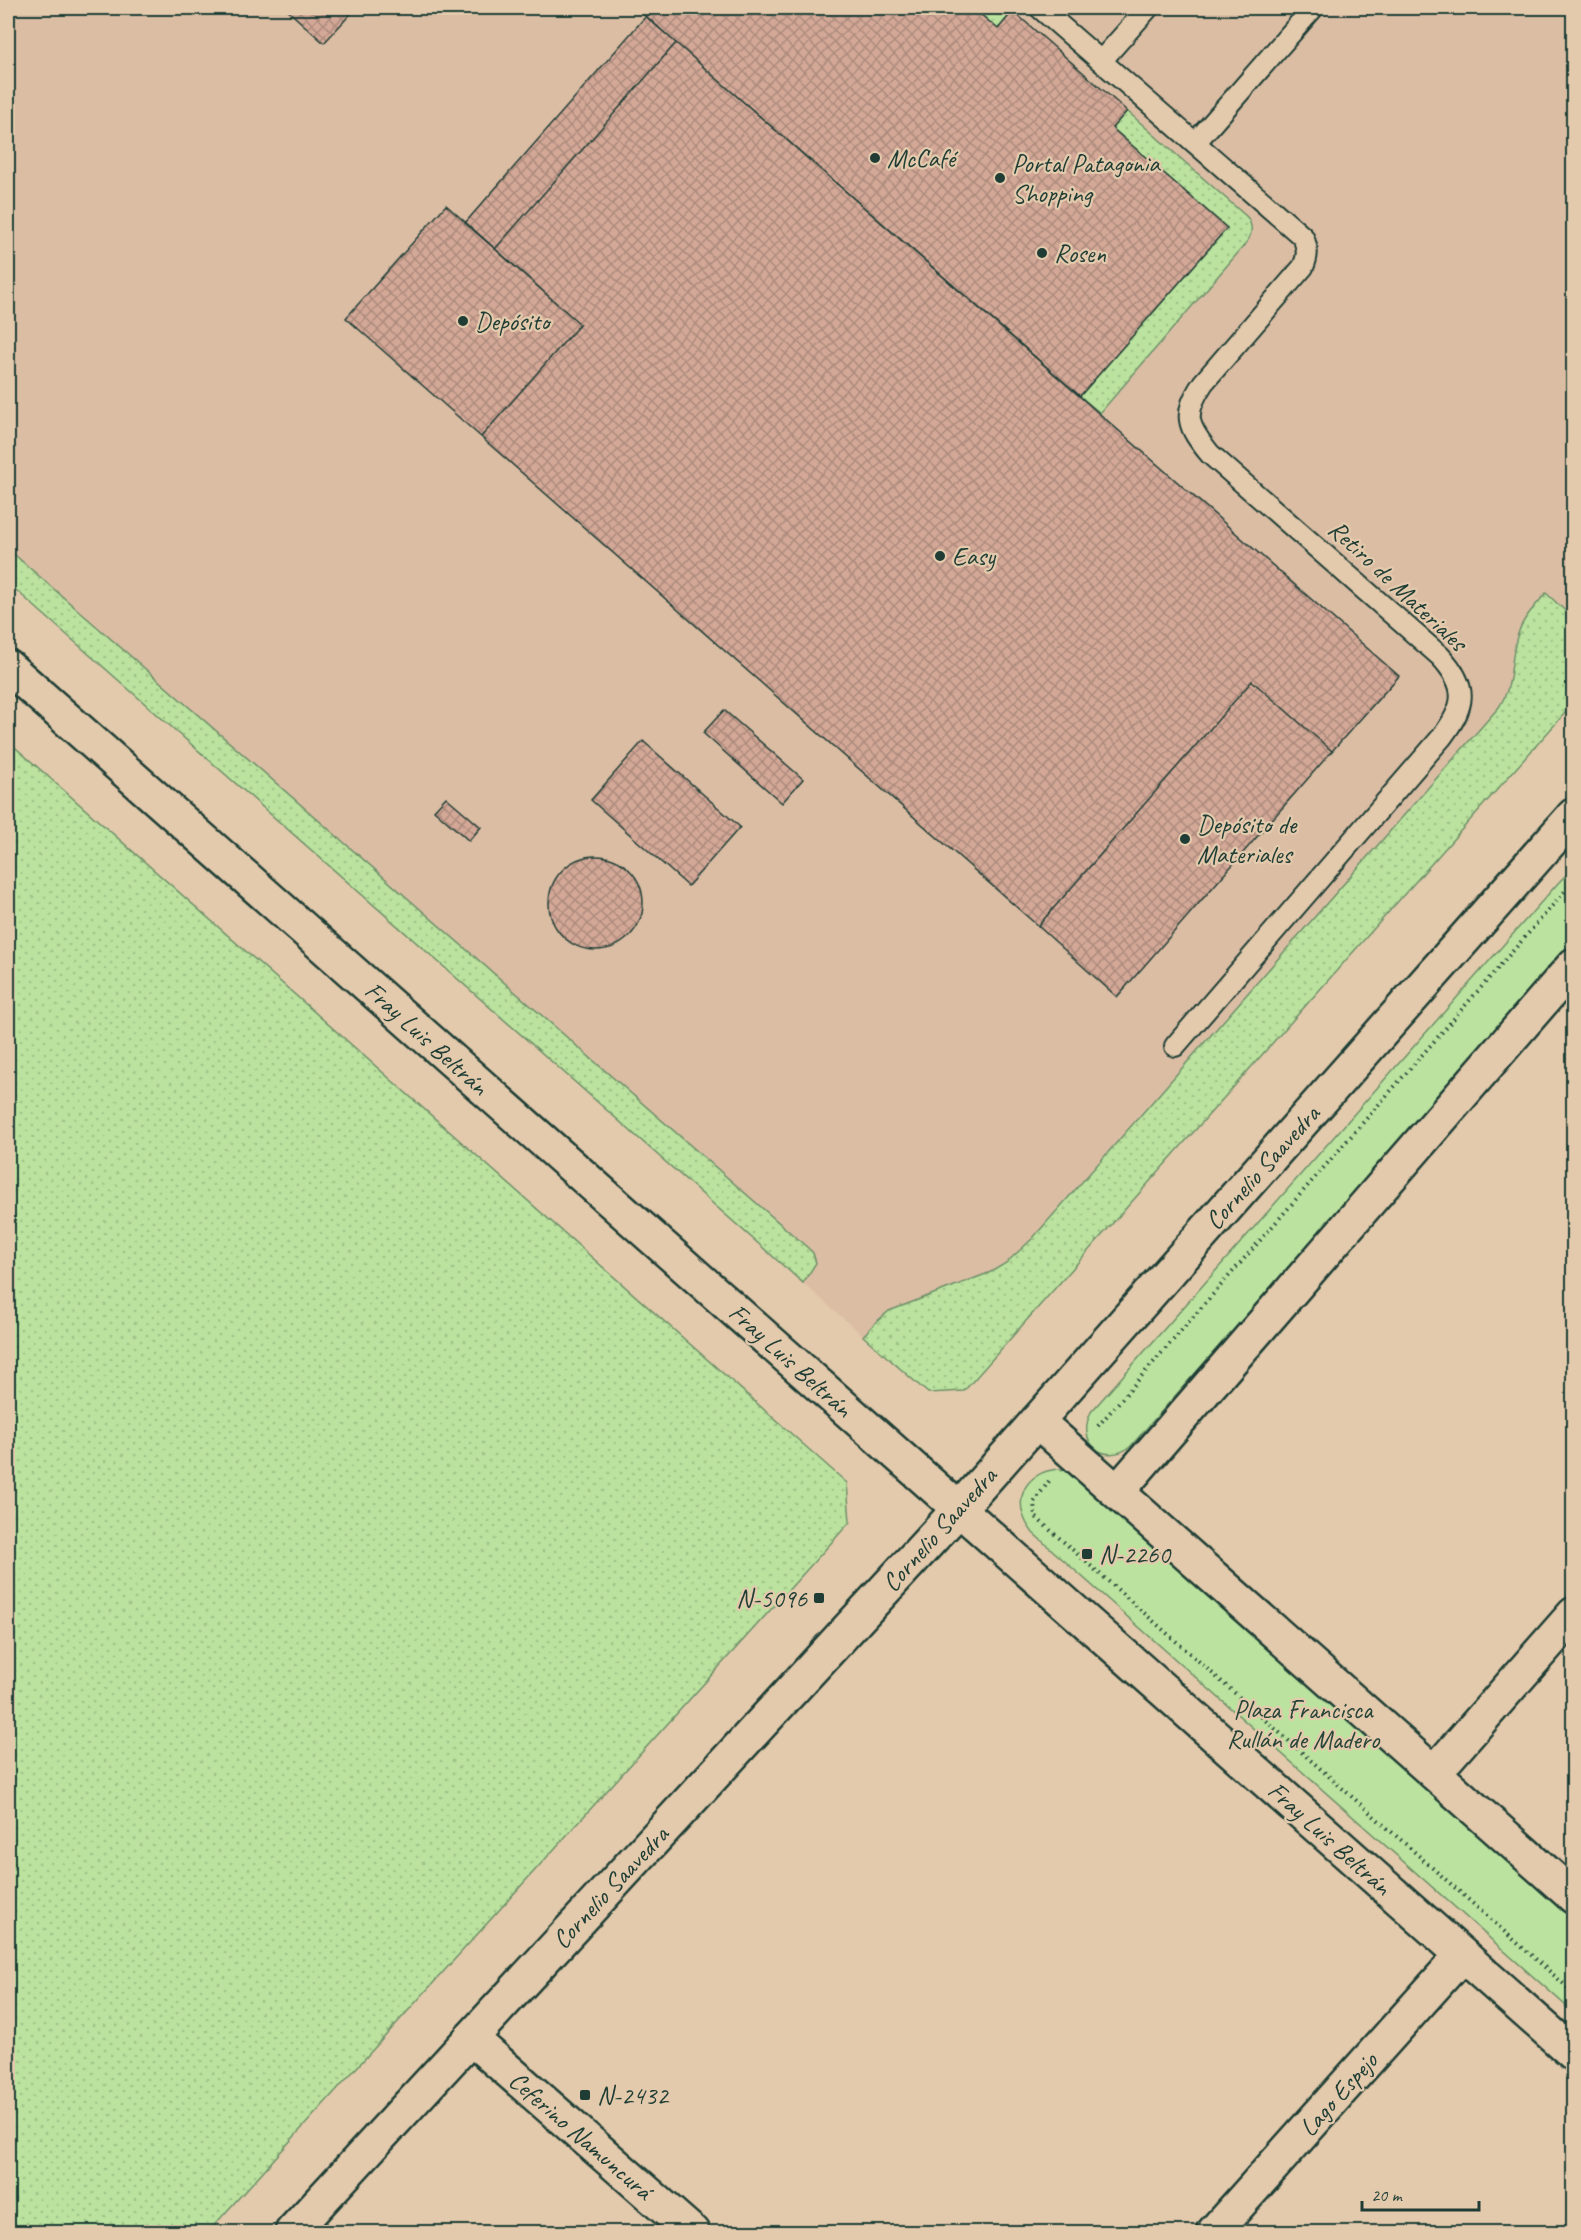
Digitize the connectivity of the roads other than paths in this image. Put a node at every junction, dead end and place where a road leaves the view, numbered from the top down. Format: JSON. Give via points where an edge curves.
{"nodes":[{"id":1,"x":1040,"y":8,"type":"edge"},
{"id":2,"x":1148,"y":8,"type":"edge"},
{"id":3,"x":1313,"y":8,"type":"edge"},
{"id":4,"x":1101,"y":61,"type":"junction"},
{"id":5,"x":1195,"y":142,"type":"junction"},
{"id":6,"x":8,"y":667,"type":"edge"},
{"id":7,"x":1569,"y":830,"type":"edge"},
{"id":8,"x":1574,"y":965,"type":"edge"},
{"id":9,"x":1175,"y":1046,"type":"dead end"},
{"id":10,"x":1037,"y":1420,"type":"junction"},
{"id":11,"x":1117,"y":1492,"type":"junction"},
{"id":12,"x":958,"y":1509,"type":"junction"},
{"id":13,"x":1574,"y":1614,"type":"edge"},
{"id":14,"x":1434,"y":1773,"type":"junction"},
{"id":15,"x":1574,"y":1897,"type":"edge"},
{"id":16,"x":1462,"y":1955,"type":"junction"},
{"id":17,"x":471,"y":2038,"type":"junction"},
{"id":18,"x":1574,"y":2054,"type":"edge"},
{"id":19,"x":292,"y":2232,"type":"edge"},
{"id":20,"x":692,"y":2232,"type":"edge"},
{"id":21,"x":1214,"y":2232,"type":"edge"}],
"edges":[{"from":1,"to":4,"type":"lane"},
{"from":2,"to":4,"type":"lane"},
{"from":3,"to":5,"type":"lane"},
{"from":4,"to":5,"type":"lane"},
{"from":5,"to":9,"type":"lane","name":"Retiro de Materiales","via":[[1295,228],[1303,237],[1307,257],[1295,278],[1203,383],[1189,411],[1190,425],[1210,454],[1450,667],[1462,694],[1460,709],[1441,738]]},
{"from":6,"to":12,"type":"street","name":"Fray Luis Beltrán"},
{"from":7,"to":10,"type":"street","name":"Cornelio Saavedra"},
{"from":8,"to":11,"type":"street"},
{"from":10,"to":11,"type":"street"},
{"from":10,"to":12,"type":"street","name":"Cornelio Saavedra"},
{"from":11,"to":14,"type":"street"},
{"from":12,"to":16,"type":"street","name":"Fray Luis Beltrán"},
{"from":12,"to":17,"type":"street","name":"Cornelio Saavedra"},
{"from":13,"to":14,"type":"street"},
{"from":14,"to":15,"type":"street"},
{"from":16,"to":18,"type":"street","name":"Fray Luis Beltrán"},
{"from":16,"to":21,"type":"street","name":"Lago Espejo"},
{"from":17,"to":19,"type":"street","name":"Cornelio Saavedra"},
{"from":17,"to":20,"type":"street","name":"Ceferino Namuncurá"}]}
